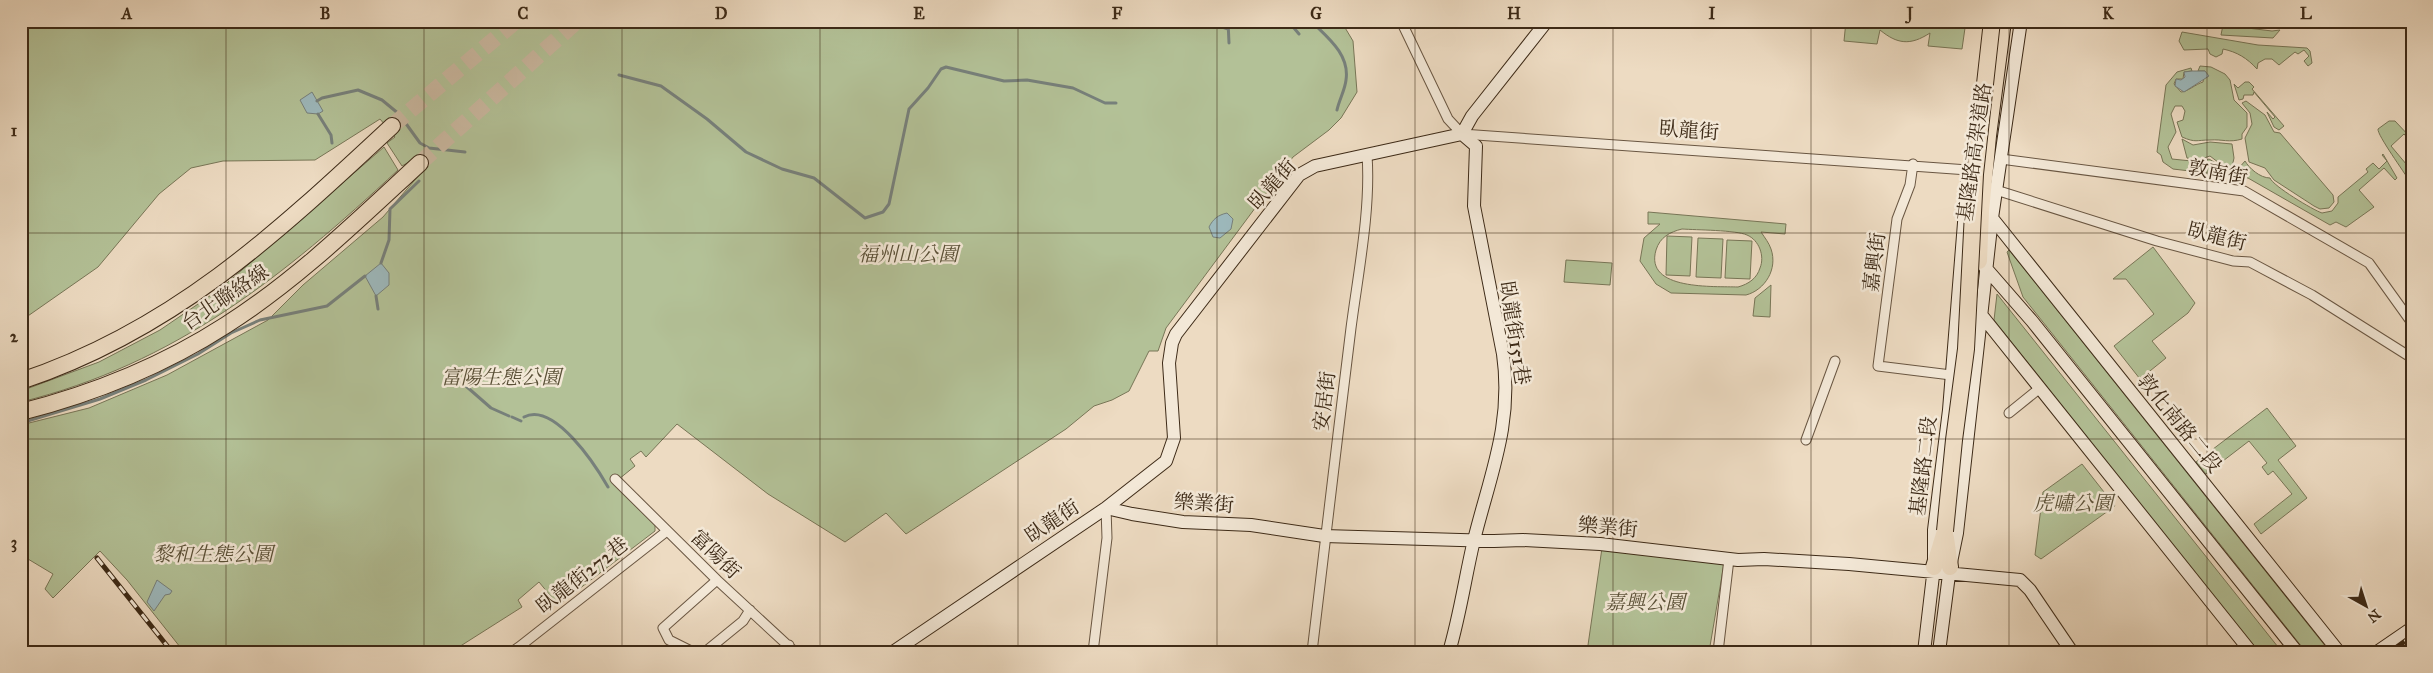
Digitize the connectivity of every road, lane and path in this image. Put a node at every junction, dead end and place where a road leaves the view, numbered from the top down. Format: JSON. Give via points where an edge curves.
{"nodes":[{"id":1,"x":1401,"y":21,"type":"edge"},
{"id":2,"x":1547,"y":21,"type":"edge"},
{"id":3,"x":1986,"y":21,"type":"edge"},
{"id":4,"x":1992,"y":21,"type":"edge"},
{"id":5,"x":2003,"y":21,"type":"edge"},
{"id":6,"x":2013,"y":21,"type":"edge"},
{"id":7,"x":2021,"y":21,"type":"edge"},
{"id":8,"x":392,"y":126,"type":"tunnel mouth"},
{"id":9,"x":1462,"y":134,"type":"junction"},
{"id":10,"x":1367,"y":154,"type":"junction"},
{"id":11,"x":2001,"y":159,"type":"junction"},
{"id":12,"x":420,"y":163,"type":"tunnel mouth"},
{"id":13,"x":1912,"y":164,"type":"junction"},
{"id":14,"x":1968,"y":170,"type":"junction"},
{"id":15,"x":1996,"y":190,"type":"junction"},
{"id":16,"x":1992,"y":218,"type":"junction"},
{"id":17,"x":1963,"y":225,"type":"junction"},
{"id":18,"x":1983,"y":265,"type":"junction"},
{"id":19,"x":1964,"y":286,"type":"junction"},
{"id":20,"x":1981,"y":315,"type":"junction"},
{"id":21,"x":2412,"y":323,"type":"edge"},
{"id":22,"x":2412,"y":358,"type":"edge"},
{"id":23,"x":1835,"y":361,"type":"dead end"},
{"id":24,"x":1951,"y":375,"type":"junction"},
{"id":25,"x":21,"y":381,"type":"edge"},
{"id":26,"x":2040,"y":388,"type":"junction"},
{"id":27,"x":21,"y":412,"type":"edge"},
{"id":28,"x":2009,"y":413,"type":"dead end"},
{"id":29,"x":1806,"y":440,"type":"dead end"},
{"id":30,"x":615,"y":479,"type":"dead end"},
{"id":31,"x":1106,"y":508,"type":"junction"},
{"id":32,"x":667,"y":531,"type":"junction"},
{"id":33,"x":1324,"y":536,"type":"junction"},
{"id":34,"x":1474,"y":540,"type":"junction"},
{"id":35,"x":1730,"y":559,"type":"junction"},
{"id":36,"x":1941,"y":570,"type":"junction"},
{"id":37,"x":717,"y":580,"type":"junction"},
{"id":38,"x":750,"y":610,"type":"junction"},
{"id":39,"x":2412,"y":628,"type":"edge"},
{"id":40,"x":792,"y":648,"type":"edge"},
{"id":41,"x":515,"y":649,"type":"edge"},
{"id":42,"x":528,"y":652,"type":"edge"},
{"id":43,"x":692,"y":652,"type":"edge"},
{"id":44,"x":705,"y":652,"type":"edge"},
{"id":45,"x":781,"y":652,"type":"edge"},
{"id":46,"x":893,"y":652,"type":"edge"},
{"id":47,"x":1093,"y":652,"type":"edge"},
{"id":48,"x":1312,"y":652,"type":"edge"},
{"id":49,"x":1449,"y":652,"type":"edge"},
{"id":50,"x":1718,"y":652,"type":"edge"},
{"id":51,"x":1924,"y":652,"type":"edge"},
{"id":52,"x":1939,"y":652,"type":"edge"},
{"id":53,"x":2072,"y":652,"type":"edge"},
{"id":54,"x":2251,"y":652,"type":"edge"},
{"id":55,"x":2297,"y":652,"type":"edge"},
{"id":56,"x":2339,"y":652,"type":"edge"},
{"id":57,"x":2377,"y":652,"type":"edge"}],
"edges":[{"from":1,"to":9,"type":"street","via":[[1448,119]]},
{"from":2,"to":9,"type":"main road","via":[[1472,116]]},
{"from":3,"to":14,"type":"main road","name":"基隆路二段"},
{"from":4,"to":19,"type":"highway","name":"基隆路高架道路","bridge":true},
{"from":5,"to":18,"type":"highway","via":[[1981,211]]},
{"from":6,"to":19,"type":"highway","name":"基隆路高架道路","via":[[1981,252]]},
{"from":7,"to":11,"type":"main road","name":"基隆路二段"},
{"from":8,"to":25,"type":"highway","name":"台北聯絡線","via":[[273,235],[201,290],[116,343]]},
{"from":9,"to":10,"type":"main road","name":"臥龍街"},
{"from":9,"to":13,"type":"street","name":"臥龍街"},
{"from":9,"to":34,"type":"main road","name":"臥龍街151巷","via":[[1476,146],[1474,206],[1507,377],[1502,438]]},
{"from":10,"to":31,"type":"main road","name":"臥龍街","via":[[1314,166],[1299,175],[1176,334],[1169,363],[1175,422],[1172,449],[1166,460]]},
{"from":10,"to":33,"type":"street","name":"安居街","via":[[1361,243]]},
{"from":11,"to":15,"type":"main road","name":"基隆路二段"},
{"from":11,"to":21,"type":"street","name":"敦南街","via":[[2244,191],[2369,263]]},
{"from":12,"to":27,"type":"highway","name":"台北聯絡線","via":[[304,268],[226,326],[132,374]]},
{"from":13,"to":14,"type":"street","name":"臥龍街"},
{"from":13,"to":24,"type":"street","name":"嘉興街","via":[[1910,185],[1897,219],[1878,366]]},
{"from":14,"to":17,"type":"main road","name":"基隆路二段"},
{"from":15,"to":16,"type":"main road","name":"基隆路二段"},
{"from":15,"to":22,"type":"street","name":"臥龍街","via":[[2157,241],[2232,261],[2250,262],[2312,295]]},
{"from":16,"to":18,"type":"main road","name":"基隆路二段"},
{"from":16,"to":56,"type":"main road","name":"敦化南路二段"},
{"from":17,"to":18,"type":"main road","via":[[1969,247]]},
{"from":17,"to":19,"type":"main road","name":"基隆路二段"},
{"from":18,"to":20,"type":"main road","name":"基隆路二段"},
{"from":18,"to":55,"type":"main road","via":[[2006,289]]},
{"from":19,"to":20,"type":"main road"},
{"from":19,"to":24,"type":"main road","name":"基隆路二段"},
{"from":19,"to":36,"type":"highway","name":"基隆路高架道路","bridge":true,"via":[[1966,349]]},
{"from":20,"to":26,"type":"main road"},
{"from":20,"to":36,"type":"main road","name":"基隆路二段","via":[[1957,533]]},
{"from":23,"to":29,"type":"street"},
{"from":24,"to":36,"type":"main road","name":"基隆路二段","via":[[1934,530]]},
{"from":26,"to":28,"type":"street"},
{"from":26,"to":54,"type":"main road"},
{"from":30,"to":32,"type":"street","name":"富陽街"},
{"from":31,"to":33,"type":"main road","name":"樂業街","via":[[1183,522],[1251,525]]},
{"from":31,"to":46,"type":"main road","name":"臥龍街"},
{"from":31,"to":47,"type":"street","via":[[1106,538]]},
{"from":32,"to":37,"type":"street","name":"富陽街"},
{"from":32,"to":41,"type":"street","name":"臥龍街272巷"},
{"from":33,"to":34,"type":"main road","name":"樂業街"},
{"from":33,"to":48,"type":"street","name":"安居街"},
{"from":34,"to":35,"type":"main road","name":"樂業街","via":[[1600,544]]},
{"from":34,"to":49,"type":"main road"},
{"from":35,"to":36,"type":"main road","name":"樂業街"},
{"from":35,"to":50,"type":"street"},
{"from":36,"to":51,"type":"main road","name":"基隆路二段"},
{"from":36,"to":52,"type":"main road","name":"基隆路二段"},
{"from":36,"to":53,"type":"main road","name":"樂業街","via":[[2020,580]]},
{"from":37,"to":38,"type":"street","name":"富陽街"},
{"from":37,"to":43,"type":"street","via":[[663,628],[669,640]]},
{"from":38,"to":40,"type":"street","name":"富陽街"},
{"from":38,"to":44,"type":"street","via":[[742,621]]},
{"from":39,"to":57,"type":"main road"},
{"from":40,"to":45,"type":"street"},
{"from":41,"to":42,"type":"street"}]}
